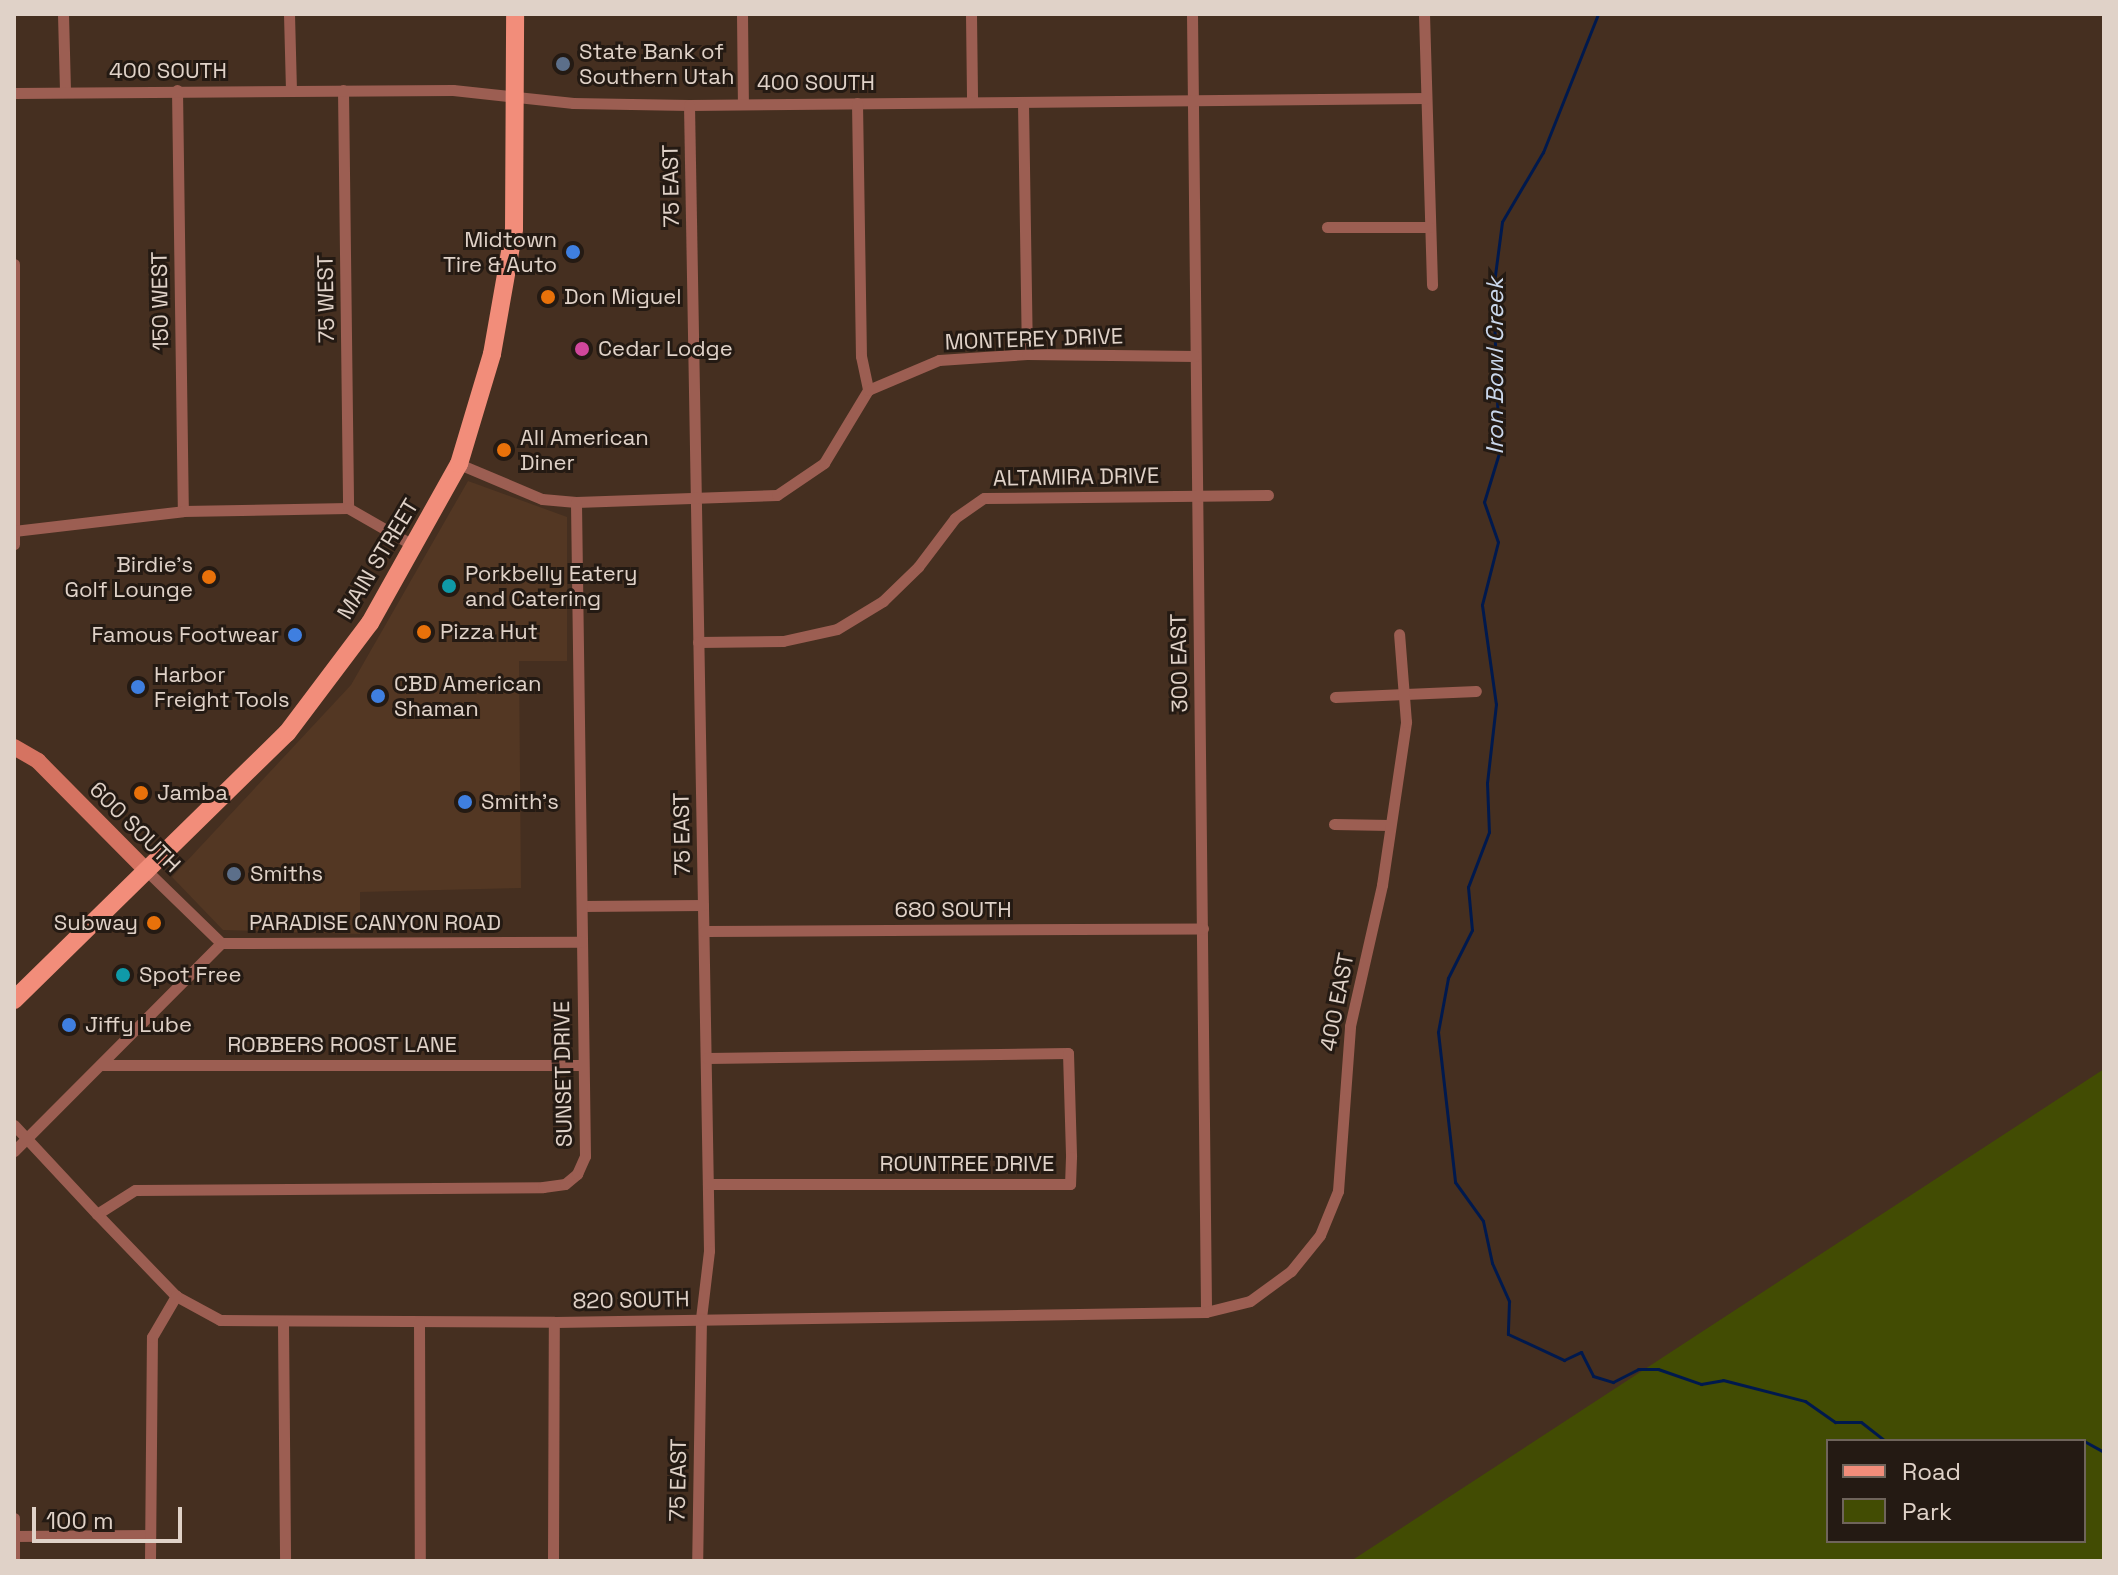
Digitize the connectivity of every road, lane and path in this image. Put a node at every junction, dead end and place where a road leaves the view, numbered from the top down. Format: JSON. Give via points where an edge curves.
{"nodes":[{"id":1,"x":63,"y":14,"type":"edge"},
{"id":2,"x":289,"y":14,"type":"edge"},
{"id":3,"x":515,"y":14,"type":"edge"},
{"id":4,"x":742,"y":14,"type":"edge"},
{"id":5,"x":971,"y":14,"type":"edge"},
{"id":6,"x":1192,"y":14,"type":"edge"},
{"id":7,"x":1424,"y":14,"type":"edge"},
{"id":8,"x":177,"y":90,"type":"junction"},
{"id":9,"x":291,"y":90,"type":"junction"},
{"id":10,"x":343,"y":90,"type":"junction"},
{"id":11,"x":65,"y":92,"type":"junction"},
{"id":12,"x":14,"y":93,"type":"edge"},
{"id":13,"x":516,"y":97,"type":"junction"},
{"id":14,"x":1426,"y":98,"type":"junction"},
{"id":15,"x":1193,"y":100,"type":"junction"},
{"id":16,"x":972,"y":102,"type":"junction"},
{"id":17,"x":743,"y":103,"type":"junction"},
{"id":18,"x":857,"y":103,"type":"junction"},
{"id":19,"x":1023,"y":103,"type":"junction"},
{"id":20,"x":689,"y":105,"type":"junction"},
{"id":21,"x":1327,"y":227,"type":"dead end"},
{"id":22,"x":1429,"y":227,"type":"junction"},
{"id":23,"x":14,"y":264,"type":"edge"},
{"id":24,"x":1432,"y":285,"type":"dead end"},
{"id":25,"x":1027,"y":354,"type":"junction"},
{"id":26,"x":1195,"y":356,"type":"junction"},
{"id":27,"x":868,"y":390,"type":"junction"},
{"id":28,"x":459,"y":464,"type":"junction"},
{"id":29,"x":1196,"y":495,"type":"junction"},
{"id":30,"x":1268,"y":495,"type":"dead end"},
{"id":31,"x":695,"y":501,"type":"junction"},
{"id":32,"x":576,"y":502,"type":"junction"},
{"id":33,"x":348,"y":508,"type":"junction"},
{"id":34,"x":183,"y":511,"type":"junction"},
{"id":35,"x":16,"y":531,"type":"edge"},
{"id":36,"x":14,"y":544,"type":"edge"},
{"id":37,"x":416,"y":548,"type":"junction"},
{"id":38,"x":1399,"y":634,"type":"dead end"},
{"id":39,"x":698,"y":642,"type":"junction"},
{"id":40,"x":1476,"y":691,"type":"dead end"},
{"id":41,"x":1404,"y":692,"type":"junction"},
{"id":42,"x":1335,"y":697,"type":"dead end"},
{"id":43,"x":14,"y":747,"type":"edge"},
{"id":44,"x":1334,"y":824,"type":"dead end"},
{"id":45,"x":1389,"y":825,"type":"junction"},
{"id":46,"x":147,"y":871,"type":"junction"},
{"id":47,"x":703,"y":905,"type":"junction"},
{"id":48,"x":582,"y":906,"type":"junction"},
{"id":49,"x":1203,"y":928,"type":"junction"},
{"id":50,"x":704,"y":931,"type":"junction"},
{"id":51,"x":582,"y":942,"type":"junction"},
{"id":52,"x":221,"y":943,"type":"junction"},
{"id":53,"x":14,"y":1000,"type":"edge"},
{"id":54,"x":707,"y":1058,"type":"junction"},
{"id":55,"x":101,"y":1065,"type":"junction"},
{"id":56,"x":583,"y":1065,"type":"junction"},
{"id":57,"x":14,"y":1125,"type":"edge"},
{"id":58,"x":27,"y":1138,"type":"junction"},
{"id":59,"x":14,"y":1151,"type":"edge"},
{"id":60,"x":708,"y":1184,"type":"junction"},
{"id":61,"x":97,"y":1214,"type":"junction"},
{"id":62,"x":176,"y":1296,"type":"junction"},
{"id":63,"x":1206,"y":1312,"type":"junction"},
{"id":64,"x":701,"y":1318,"type":"junction"},
{"id":65,"x":419,"y":1322,"type":"junction"},
{"id":66,"x":554,"y":1322,"type":"junction"},
{"id":67,"x":283,"y":1323,"type":"junction"},
{"id":68,"x":14,"y":1518,"type":"edge"},
{"id":69,"x":150,"y":1535,"type":"junction"},
{"id":70,"x":14,"y":1536,"type":"edge"},
{"id":71,"x":14,"y":1561,"type":"edge"},
{"id":72,"x":150,"y":1561,"type":"edge"},
{"id":73,"x":285,"y":1561,"type":"edge"},
{"id":74,"x":420,"y":1561,"type":"edge"},
{"id":75,"x":553,"y":1561,"type":"edge"},
{"id":76,"x":697,"y":1561,"type":"edge"}],
"edges":[{"from":1,"to":11,"type":"street"},
{"from":2,"to":9,"type":"street"},
{"from":3,"to":13,"type":"main road","name":"MAIN STREET"},
{"from":4,"to":17,"type":"street"},
{"from":5,"to":16,"type":"street"},
{"from":6,"to":15,"type":"street","name":"300 EAST"},
{"from":7,"to":14,"type":"street"},
{"from":8,"to":9,"type":"street","name":"400 SOUTH"},
{"from":8,"to":11,"type":"street","name":"400 SOUTH"},
{"from":8,"to":34,"type":"street","name":"150 WEST"},
{"from":9,"to":10,"type":"street","name":"400 SOUTH"},
{"from":10,"to":13,"type":"street","name":"400 SOUTH","via":[[453,90]]},
{"from":10,"to":33,"type":"street","name":"75 WEST"},
{"from":11,"to":12,"type":"street","name":"400 SOUTH"},
{"from":13,"to":20,"type":"street","name":"400 SOUTH"},
{"from":13,"to":28,"type":"main road","name":"MAIN STREET","via":[[514,229],[492,354]]},
{"from":14,"to":15,"type":"street","name":"400 SOUTH"},
{"from":14,"to":22,"type":"street"},
{"from":15,"to":19,"type":"street","name":"400 SOUTH"},
{"from":15,"to":26,"type":"street","name":"300 EAST"},
{"from":16,"to":18,"type":"street","name":"400 SOUTH"},
{"from":16,"to":19,"type":"street","name":"400 SOUTH"},
{"from":17,"to":18,"type":"street","name":"400 SOUTH"},
{"from":17,"to":20,"type":"street","name":"400 SOUTH"},
{"from":18,"to":27,"type":"street","via":[[861,356]]},
{"from":19,"to":25,"type":"street"},
{"from":20,"to":31,"type":"street","name":"75 EAST"},
{"from":21,"to":22,"type":"street"},
{"from":22,"to":24,"type":"street"},
{"from":23,"to":35,"type":"street"},
{"from":25,"to":26,"type":"street","name":"MONTEREY DRIVE"},
{"from":25,"to":27,"type":"street","name":"MONTEREY DRIVE","via":[[939,360]]},
{"from":26,"to":29,"type":"street","name":"300 EAST"},
{"from":27,"to":31,"type":"street","via":[[824,463],[777,495]]},
{"from":28,"to":32,"type":"street","via":[[542,499]]},
{"from":28,"to":37,"type":"main road","name":"MAIN STREET"},
{"from":29,"to":30,"type":"street","name":"ALTAMIRA DRIVE"},
{"from":29,"to":39,"type":"street","name":"ALTAMIRA DRIVE","via":[[984,498],[955,518],[918,567],[883,601],[837,629],[783,641]]},
{"from":29,"to":49,"type":"street","name":"300 EAST"},
{"from":31,"to":32,"type":"street"},
{"from":31,"to":39,"type":"street","name":"75 EAST"},
{"from":32,"to":48,"type":"street","name":"SUNSET DRIVE"},
{"from":33,"to":34,"type":"street"},
{"from":33,"to":37,"type":"street"},
{"from":34,"to":35,"type":"street"},
{"from":35,"to":36,"type":"street"},
{"from":37,"to":46,"type":"main road","name":"MAIN STREET","via":[[370,623],[287,733]]},
{"from":38,"to":41,"type":"street","name":"400 EAST"},
{"from":39,"to":47,"type":"street","name":"75 EAST"},
{"from":40,"to":41,"type":"street"},
{"from":41,"to":42,"type":"street"},
{"from":41,"to":45,"type":"street","name":"400 EAST","via":[[1406,722]]},
{"from":43,"to":46,"type":"main road","name":"600 SOUTH","via":[[38,761]]},
{"from":44,"to":45,"type":"street"},
{"from":45,"to":63,"type":"street","name":"400 EAST","via":[[1382,885],[1350,1026],[1338,1191],[1320,1235],[1291,1271],[1250,1301]]},
{"from":46,"to":52,"type":"street","name":"600 SOUTH"},
{"from":46,"to":53,"type":"main road","name":"MAIN STREET"},
{"from":47,"to":48,"type":"street"},
{"from":47,"to":50,"type":"street","name":"75 EAST"},
{"from":48,"to":51,"type":"street","name":"SUNSET DRIVE"},
{"from":49,"to":50,"type":"street","name":"680 SOUTH"},
{"from":49,"to":63,"type":"street","name":"300 EAST"},
{"from":50,"to":54,"type":"street","name":"75 EAST"},
{"from":51,"to":52,"type":"street","name":"PARADISE CANYON ROAD"},
{"from":51,"to":56,"type":"street","name":"SUNSET DRIVE"},
{"from":52,"to":55,"type":"street","name":"PARADISE CANYON ROAD"},
{"from":54,"to":60,"type":"street","name":"75 EAST"},
{"from":54,"to":60,"type":"street","name":"ROUNTREE DRIVE","via":[[1068,1053],[1071,1143],[1070,1184]]},
{"from":55,"to":56,"type":"street","name":"ROBBERS ROOST LANE"},
{"from":55,"to":58,"type":"street","name":"PARADISE CANYON ROAD"},
{"from":56,"to":61,"type":"street","name":"SUNSET DRIVE","via":[[585,1156],[565,1184],[135,1190]]},
{"from":57,"to":58,"type":"street"},
{"from":58,"to":59,"type":"street","name":"PARADISE CANYON ROAD"},
{"from":58,"to":61,"type":"street"},
{"from":60,"to":64,"type":"street","name":"75 EAST","via":[[709,1251]]},
{"from":61,"to":62,"type":"street","name":"820 SOUTH"},
{"from":62,"to":67,"type":"street","name":"820 SOUTH","via":[[220,1320]]},
{"from":62,"to":69,"type":"street","via":[[152,1337]]},
{"from":63,"to":64,"type":"street","name":"820 SOUTH"},
{"from":64,"to":66,"type":"street","name":"820 SOUTH"},
{"from":64,"to":76,"type":"street","name":"75 EAST"},
{"from":65,"to":66,"type":"street","name":"820 SOUTH"},
{"from":65,"to":67,"type":"street","name":"820 SOUTH"},
{"from":65,"to":74,"type":"street"},
{"from":66,"to":75,"type":"street"},
{"from":67,"to":73,"type":"street"},
{"from":68,"to":70,"type":"street"},
{"from":69,"to":70,"type":"street"},
{"from":69,"to":72,"type":"street"},
{"from":70,"to":71,"type":"street"}]}
